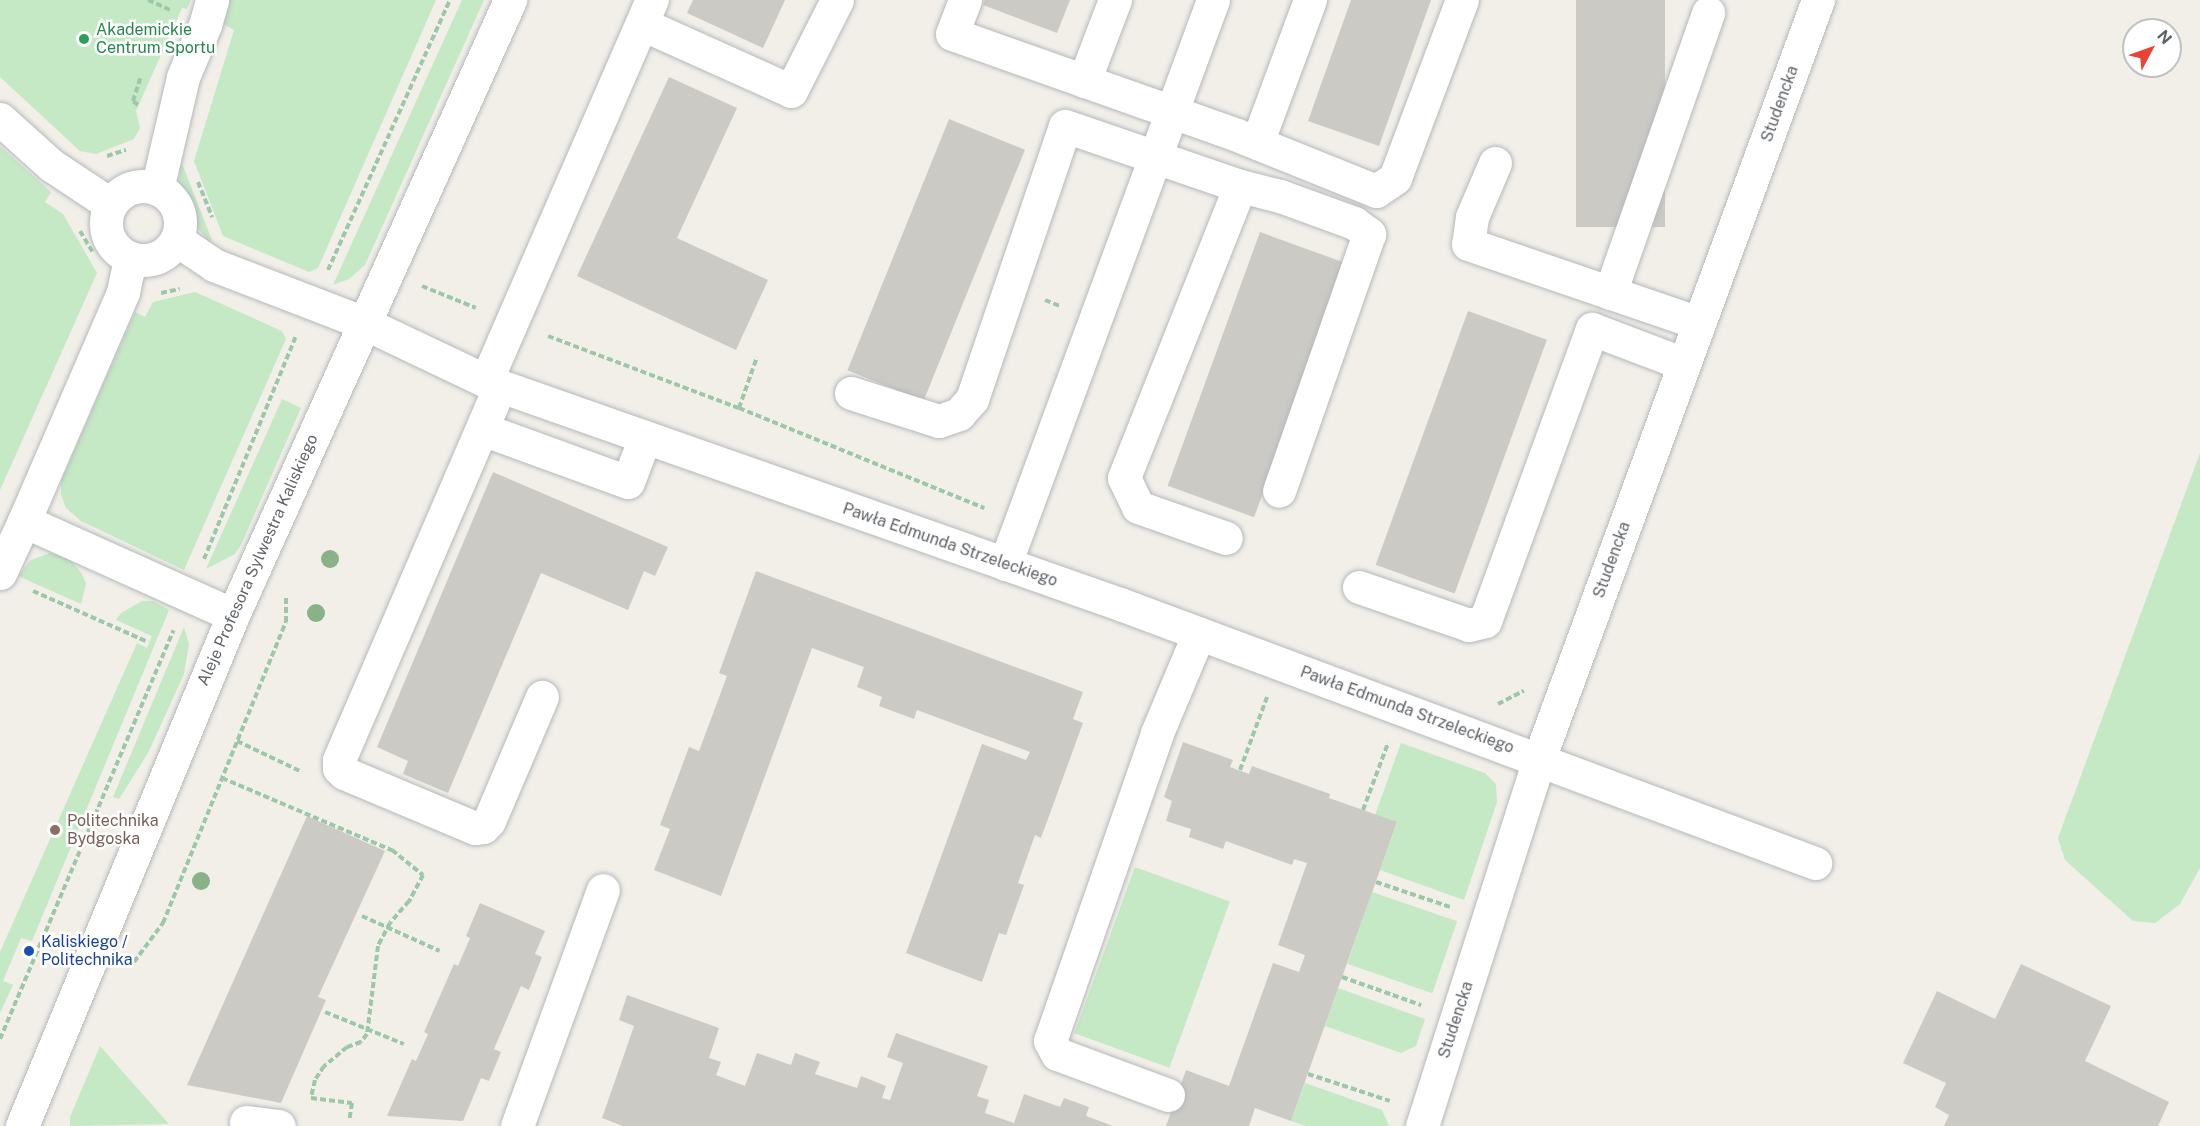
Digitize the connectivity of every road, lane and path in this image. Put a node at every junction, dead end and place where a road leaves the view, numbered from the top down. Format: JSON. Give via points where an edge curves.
{"nodes":[{"id":1,"x":212,"y":0,"type":"edge"},
{"id":2,"x":450,"y":0,"type":"edge"},
{"id":3,"x":510,"y":0,"type":"edge"},
{"id":4,"x":837,"y":0,"type":"edge"},
{"id":5,"x":965,"y":0,"type":"edge"},
{"id":6,"x":1115,"y":0,"type":"edge"},
{"id":7,"x":1213,"y":0,"type":"edge"},
{"id":8,"x":1310,"y":0,"type":"edge"},
{"id":9,"x":1462,"y":0,"type":"edge"},
{"id":10,"x":1818,"y":0,"type":"edge"},
{"id":11,"x":647,"y":12,"type":"edge"},
{"id":12,"x":1708,"y":13,"type":"dead end"},
{"id":13,"x":1084,"y":81,"type":"junction"},
{"id":14,"x":1172,"y":112,"type":"junction"},
{"id":15,"x":0,"y":119,"type":"edge"},
{"id":16,"x":1257,"y":143,"type":"junction"},
{"id":17,"x":1155,"y":155,"type":"junction"},
{"id":18,"x":1495,"y":163,"type":"dead end"},
{"id":19,"x":1240,"y":186,"type":"junction"},
{"id":20,"x":157,"y":189,"type":"junction"},
{"id":21,"x":110,"y":204,"type":"junction"},
{"id":22,"x":177,"y":240,"type":"junction"},
{"id":23,"x":130,"y":258,"type":"junction"},
{"id":24,"x":416,"y":284,"type":"dead end"},
{"id":25,"x":1610,"y":293,"type":"junction"},
{"id":26,"x":312,"y":305,"type":"junction"},
{"id":27,"x":364,"y":323,"type":"junction"},
{"id":28,"x":511,"y":323,"type":"junction"},
{"id":29,"x":1700,"y":323,"type":"junction"},
{"id":30,"x":757,"y":357,"type":"dead end"},
{"id":31,"x":1684,"y":364,"type":"junction"},
{"id":32,"x":493,"y":383,"type":"junction"},
{"id":33,"x":851,"y":393,"type":"dead end"},
{"id":34,"x":739,"y":408,"type":"junction"},
{"id":35,"x":482,"y":429,"type":"junction"},
{"id":36,"x":645,"y":437,"type":"junction"},
{"id":37,"x":1279,"y":491,"type":"dead end"},
{"id":38,"x":24,"y":521,"type":"junction"},
{"id":39,"x":1020,"y":522,"type":"junction"},
{"id":40,"x":1226,"y":538,"type":"dead end"},
{"id":41,"x":1005,"y":564,"type":"junction"},
{"id":42,"x":11,"y":579,"type":"edge"},
{"id":43,"x":1359,"y":587,"type":"dead end"},
{"id":44,"x":286,"y":590,"type":"dead end"},
{"id":45,"x":189,"y":597,"type":"junction"},
{"id":46,"x":233,"y":615,"type":"junction"},
{"id":47,"x":1199,"y":633,"type":"junction"},
{"id":48,"x":148,"y":642,"type":"dead end"},
{"id":49,"x":1271,"y":686,"type":"dead end"},
{"id":50,"x":1526,"y":690,"type":"dead end"},
{"id":51,"x":542,"y":697,"type":"dead end"},
{"id":52,"x":1488,"y":709,"type":"dead end"},
{"id":53,"x":237,"y":741,"type":"junction"},
{"id":54,"x":1389,"y":741,"type":"dead end"},
{"id":55,"x":1539,"y":759,"type":"junction"},
{"id":56,"x":1240,"y":770,"type":"dead end"},
{"id":57,"x":344,"y":773,"type":"junction"},
{"id":58,"x":222,"y":778,"type":"junction"},
{"id":59,"x":1363,"y":810,"type":"dead end"},
{"id":60,"x":1815,"y":863,"type":"dead end"},
{"id":61,"x":1376,"y":882,"type":"dead end"},
{"id":62,"x":603,"y":890,"type":"dead end"},
{"id":63,"x":1457,"y":910,"type":"dead end"},
{"id":64,"x":362,"y":916,"type":"dead end"},
{"id":65,"x":388,"y":927,"type":"junction"},
{"id":66,"x":440,"y":951,"type":"dead end"},
{"id":67,"x":129,"y":968,"type":"dead end"},
{"id":68,"x":1342,"y":976,"type":"dead end"},
{"id":69,"x":1426,"y":1006,"type":"dead end"},
{"id":70,"x":325,"y":1012,"type":"dead end"},
{"id":71,"x":368,"y":1029,"type":"junction"},
{"id":72,"x":0,"y":1039,"type":"edge"},
{"id":73,"x":404,"y":1044,"type":"dead end"},
{"id":74,"x":1308,"y":1074,"type":"dead end"},
{"id":75,"x":1168,"y":1095,"type":"dead end"},
{"id":76,"x":1394,"y":1102,"type":"dead end"},
{"id":77,"x":349,"y":1121,"type":"dead end"},
{"id":78,"x":246,"y":1122,"type":"dead end"},
{"id":79,"x":22,"y":1126,"type":"edge"},
{"id":80,"x":279,"y":1126,"type":"edge"},
{"id":81,"x":517,"y":1126,"type":"edge"},
{"id":82,"x":1422,"y":1126,"type":"edge"}],
"edges":[{"from":1,"to":20,"type":"street","via":[[183,77]]},
{"from":2,"to":26,"type":"path"},
{"from":3,"to":27,"type":"street","name":"Aleje Profesora Sylwestra Kaliskiego"},
{"from":4,"to":11,"type":"street","via":[[791,91]]},
{"from":5,"to":13,"type":"street","via":[[952,34]]},
{"from":6,"to":13,"type":"street"},
{"from":7,"to":14,"type":"street"},
{"from":8,"to":16,"type":"street"},
{"from":9,"to":16,"type":"street","via":[[1395,178],[1376,191]]},
{"from":10,"to":29,"type":"street","name":"Studencka"},
{"from":11,"to":28,"type":"street"},
{"from":12,"to":25,"type":"street"},
{"from":13,"to":14,"type":"street"},
{"from":14,"to":16,"type":"street"},
{"from":14,"to":17,"type":"street"},
{"from":15,"to":21,"type":"street","via":[[51,165]]},
{"from":17,"to":19,"type":"street"},
{"from":17,"to":33,"type":"street","via":[[1065,126],[972,399],[959,414],[939,421]]},
{"from":17,"to":39,"type":"street"},
{"from":18,"to":25,"type":"street","via":[[1472,217],[1467,244]]},
{"from":19,"to":37,"type":"street","via":[[1354,223],[1369,234]]},
{"from":19,"to":40,"type":"street","via":[[1124,478],[1138,507]]},
{"from":20,"to":21,"type":"street","via":[[134,187]]},
{"from":20,"to":22,"type":"street","via":[[175,204],[180,216]]},
{"from":21,"to":23,"type":"street","via":[[106,231],[116,249]]},
{"from":22,"to":23,"type":"street","via":[[163,255],[153,259]]},
{"from":22,"to":26,"type":"street","name":"Pawła Edmunda Strzeleckiego","via":[[214,264]]},
{"from":23,"to":38,"type":"street","via":[[123,292]]},
{"from":24,"to":28,"type":"path"},
{"from":25,"to":29,"type":"street"},
{"from":26,"to":27,"type":"street","name":"Pawła Edmunda Strzeleckiego"},
{"from":26,"to":45,"type":"path"},
{"from":27,"to":32,"type":"street","name":"Pawła Edmunda Strzeleckiego"},
{"from":27,"to":46,"type":"street","name":"Aleje Profesora Sylwestra Kaliskiego"},
{"from":28,"to":32,"type":"street"},
{"from":28,"to":34,"type":"path"},
{"from":29,"to":31,"type":"street","name":"Studencka"},
{"from":30,"to":34,"type":"path"},
{"from":31,"to":43,"type":"street","via":[[1592,329],[1485,621],[1469,625]]},
{"from":31,"to":55,"type":"street","name":"Studencka"},
{"from":32,"to":35,"type":"street"},
{"from":32,"to":36,"type":"street","name":"Pawła Edmunda Strzeleckiego"},
{"from":34,"to":39,"type":"path"},
{"from":35,"to":36,"type":"street","via":[[628,482]]},
{"from":35,"to":57,"type":"street","via":[[339,760]]},
{"from":36,"to":41,"type":"street","name":"Pawła Edmunda Strzeleckiego"},
{"from":38,"to":42,"type":"street"},
{"from":38,"to":45,"type":"street"},
{"from":39,"to":41,"type":"street"},
{"from":41,"to":47,"type":"street","name":"Pawła Edmunda Strzeleckiego"},
{"from":42,"to":48,"type":"path"},
{"from":44,"to":53,"type":"path","via":[[286,622]]},
{"from":45,"to":46,"type":"street"},
{"from":45,"to":72,"type":"path"},
{"from":46,"to":79,"type":"street","name":"Aleje Profesora Sylwestra Kaliskiego"},
{"from":47,"to":55,"type":"street","name":"Pawła Edmunda Strzeleckiego"},
{"from":47,"to":75,"type":"street","via":[[1158,734],[1050,1041],[1057,1054]]},
{"from":49,"to":56,"type":"path"},
{"from":50,"to":52,"type":"path"},
{"from":51,"to":57,"type":"street","via":[[483,827],[475,828]]},
{"from":53,"to":57,"type":"path","via":[[334,786]]},
{"from":53,"to":58,"type":"path"},
{"from":54,"to":59,"type":"path"},
{"from":55,"to":60,"type":"street","name":"Pawła Edmunda Strzeleckiego"},
{"from":55,"to":82,"type":"street","name":"Studencka"},
{"from":58,"to":65,"type":"path","via":[[393,850],[423,875]]},
{"from":58,"to":67,"type":"path","via":[[163,923]]},
{"from":61,"to":63,"type":"path"},
{"from":62,"to":81,"type":"street"},
{"from":64,"to":65,"type":"path"},
{"from":65,"to":66,"type":"path"},
{"from":65,"to":71,"type":"path","via":[[378,946]]},
{"from":68,"to":69,"type":"path"},
{"from":70,"to":71,"type":"path"},
{"from":71,"to":73,"type":"path"},
{"from":71,"to":77,"type":"path","via":[[361,1042],[347,1047],[318,1073],[311,1098],[352,1103]]},
{"from":74,"to":76,"type":"path"},
{"from":78,"to":80,"type":"street"}]}
